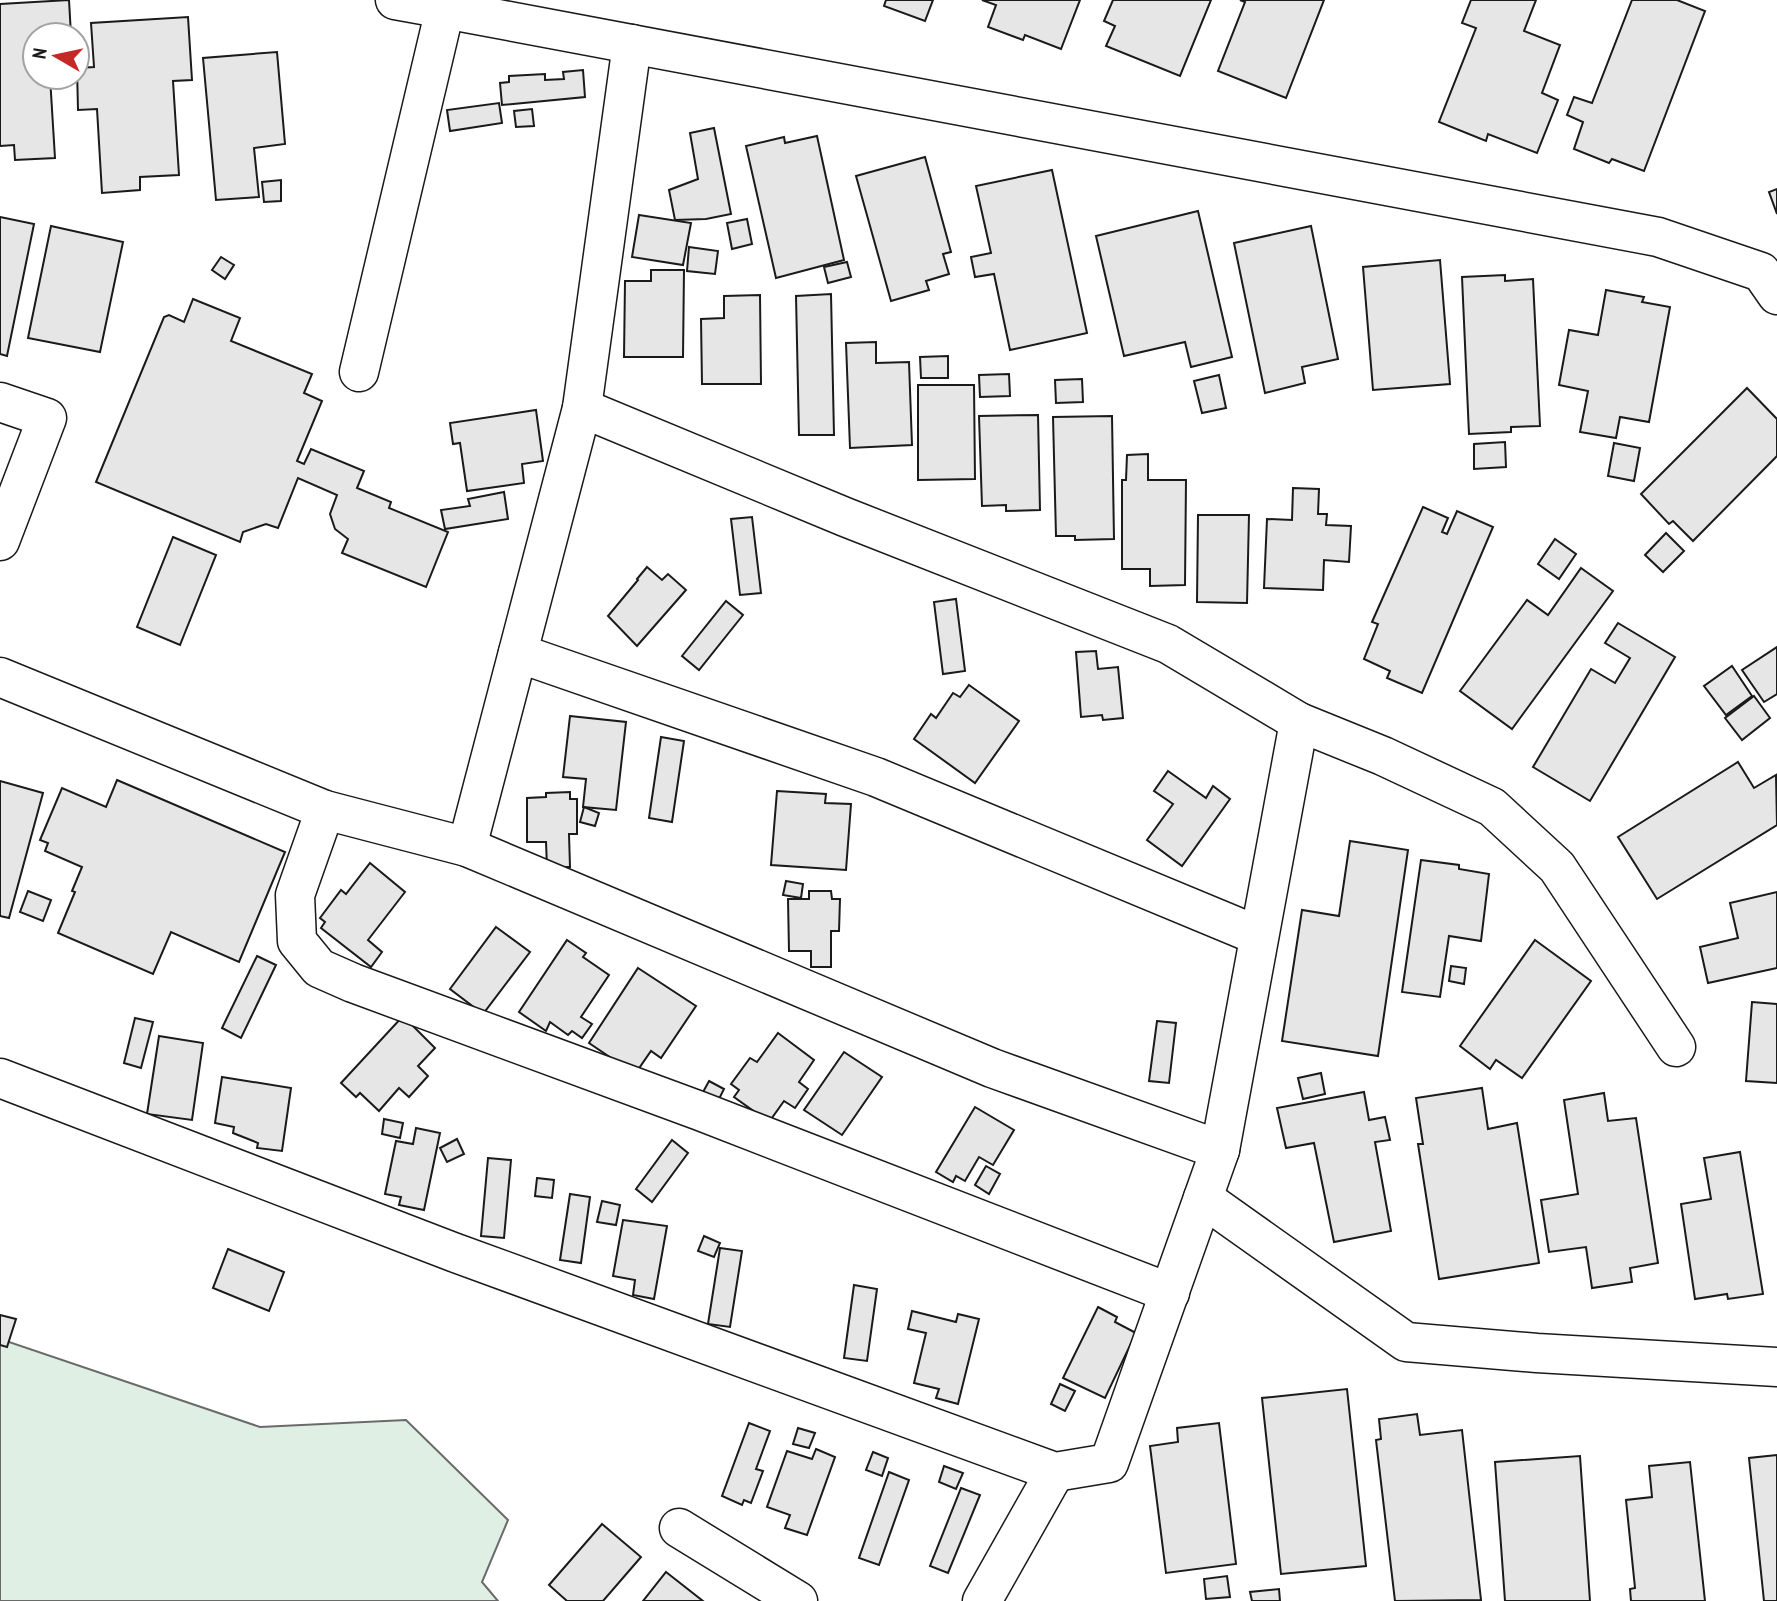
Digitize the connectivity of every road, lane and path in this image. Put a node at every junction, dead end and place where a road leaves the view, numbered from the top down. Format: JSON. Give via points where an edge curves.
{"nodes":[{"id":1,"x":395,"y":0,"type":"edge"},
{"id":2,"x":445,"y":9,"type":"junction"},
{"id":3,"x":632,"y":44,"type":"junction"},
{"id":4,"x":1777,"y":295,"type":"edge"},
{"id":5,"x":359,"y":372,"type":"dead end"},
{"id":6,"x":0,"y":402,"type":"edge"},
{"id":7,"x":582,"y":408,"type":"junction"},
{"id":8,"x":0,"y":541,"type":"edge"},
{"id":9,"x":518,"y":653,"type":"junction"},
{"id":10,"x":0,"y":677,"type":"edge"},
{"id":11,"x":1299,"y":722,"type":"junction"},
{"id":12,"x":325,"y":810,"type":"junction"},
{"id":13,"x":467,"y":847,"type":"junction"},
{"id":14,"x":1259,"y":936,"type":"junction"},
{"id":15,"x":1676,"y":1047,"type":"dead end"},
{"id":16,"x":0,"y":1078,"type":"edge"},
{"id":17,"x":1220,"y":1150,"type":"junction"},
{"id":18,"x":1203,"y":1198,"type":"junction"},
{"id":19,"x":1170,"y":1293,"type":"junction"},
{"id":20,"x":1777,"y":1367,"type":"edge"},
{"id":21,"x":1055,"y":1472,"type":"junction"},
{"id":22,"x":679,"y":1528,"type":"dead end"},
{"id":23,"x":798,"y":1601,"type":"edge"},
{"id":24,"x":982,"y":1601,"type":"edge"}],
"edges":[{"from":1,"to":2,"type":"lane"},
{"from":2,"to":3,"type":"lane"},
{"from":2,"to":5,"type":"lane"},
{"from":3,"to":4,"type":"lane","via":[[1658,237],[1761,272]]},
{"from":3,"to":7,"type":"lane"},
{"from":6,"to":8,"type":"lane","via":[[47,418]]},
{"from":7,"to":9,"type":"lane"},
{"from":7,"to":11,"type":"lane","via":[[1168,644]]},
{"from":9,"to":13,"type":"lane"},
{"from":9,"to":14,"type":"lane","via":[[876,777]]},
{"from":10,"to":12,"type":"lane"},
{"from":11,"to":14,"type":"lane"},
{"from":11,"to":15,"type":"lane","via":[[1492,807],[1557,867]]},
{"from":12,"to":13,"type":"lane"},
{"from":12,"to":19,"type":"lane","via":[[295,895],[297,941],[319,968]]},
{"from":13,"to":17,"type":"lane","via":[[992,1068]]},
{"from":14,"to":17,"type":"lane"},
{"from":16,"to":21,"type":"lane","via":[[466,1256]]},
{"from":17,"to":18,"type":"lane"},
{"from":18,"to":19,"type":"lane"},
{"from":18,"to":20,"type":"lane","via":[[1406,1342]]},
{"from":19,"to":21,"type":"lane","via":[[1109,1463]]},
{"from":21,"to":24,"type":"lane"},
{"from":22,"to":23,"type":"lane"}]}
